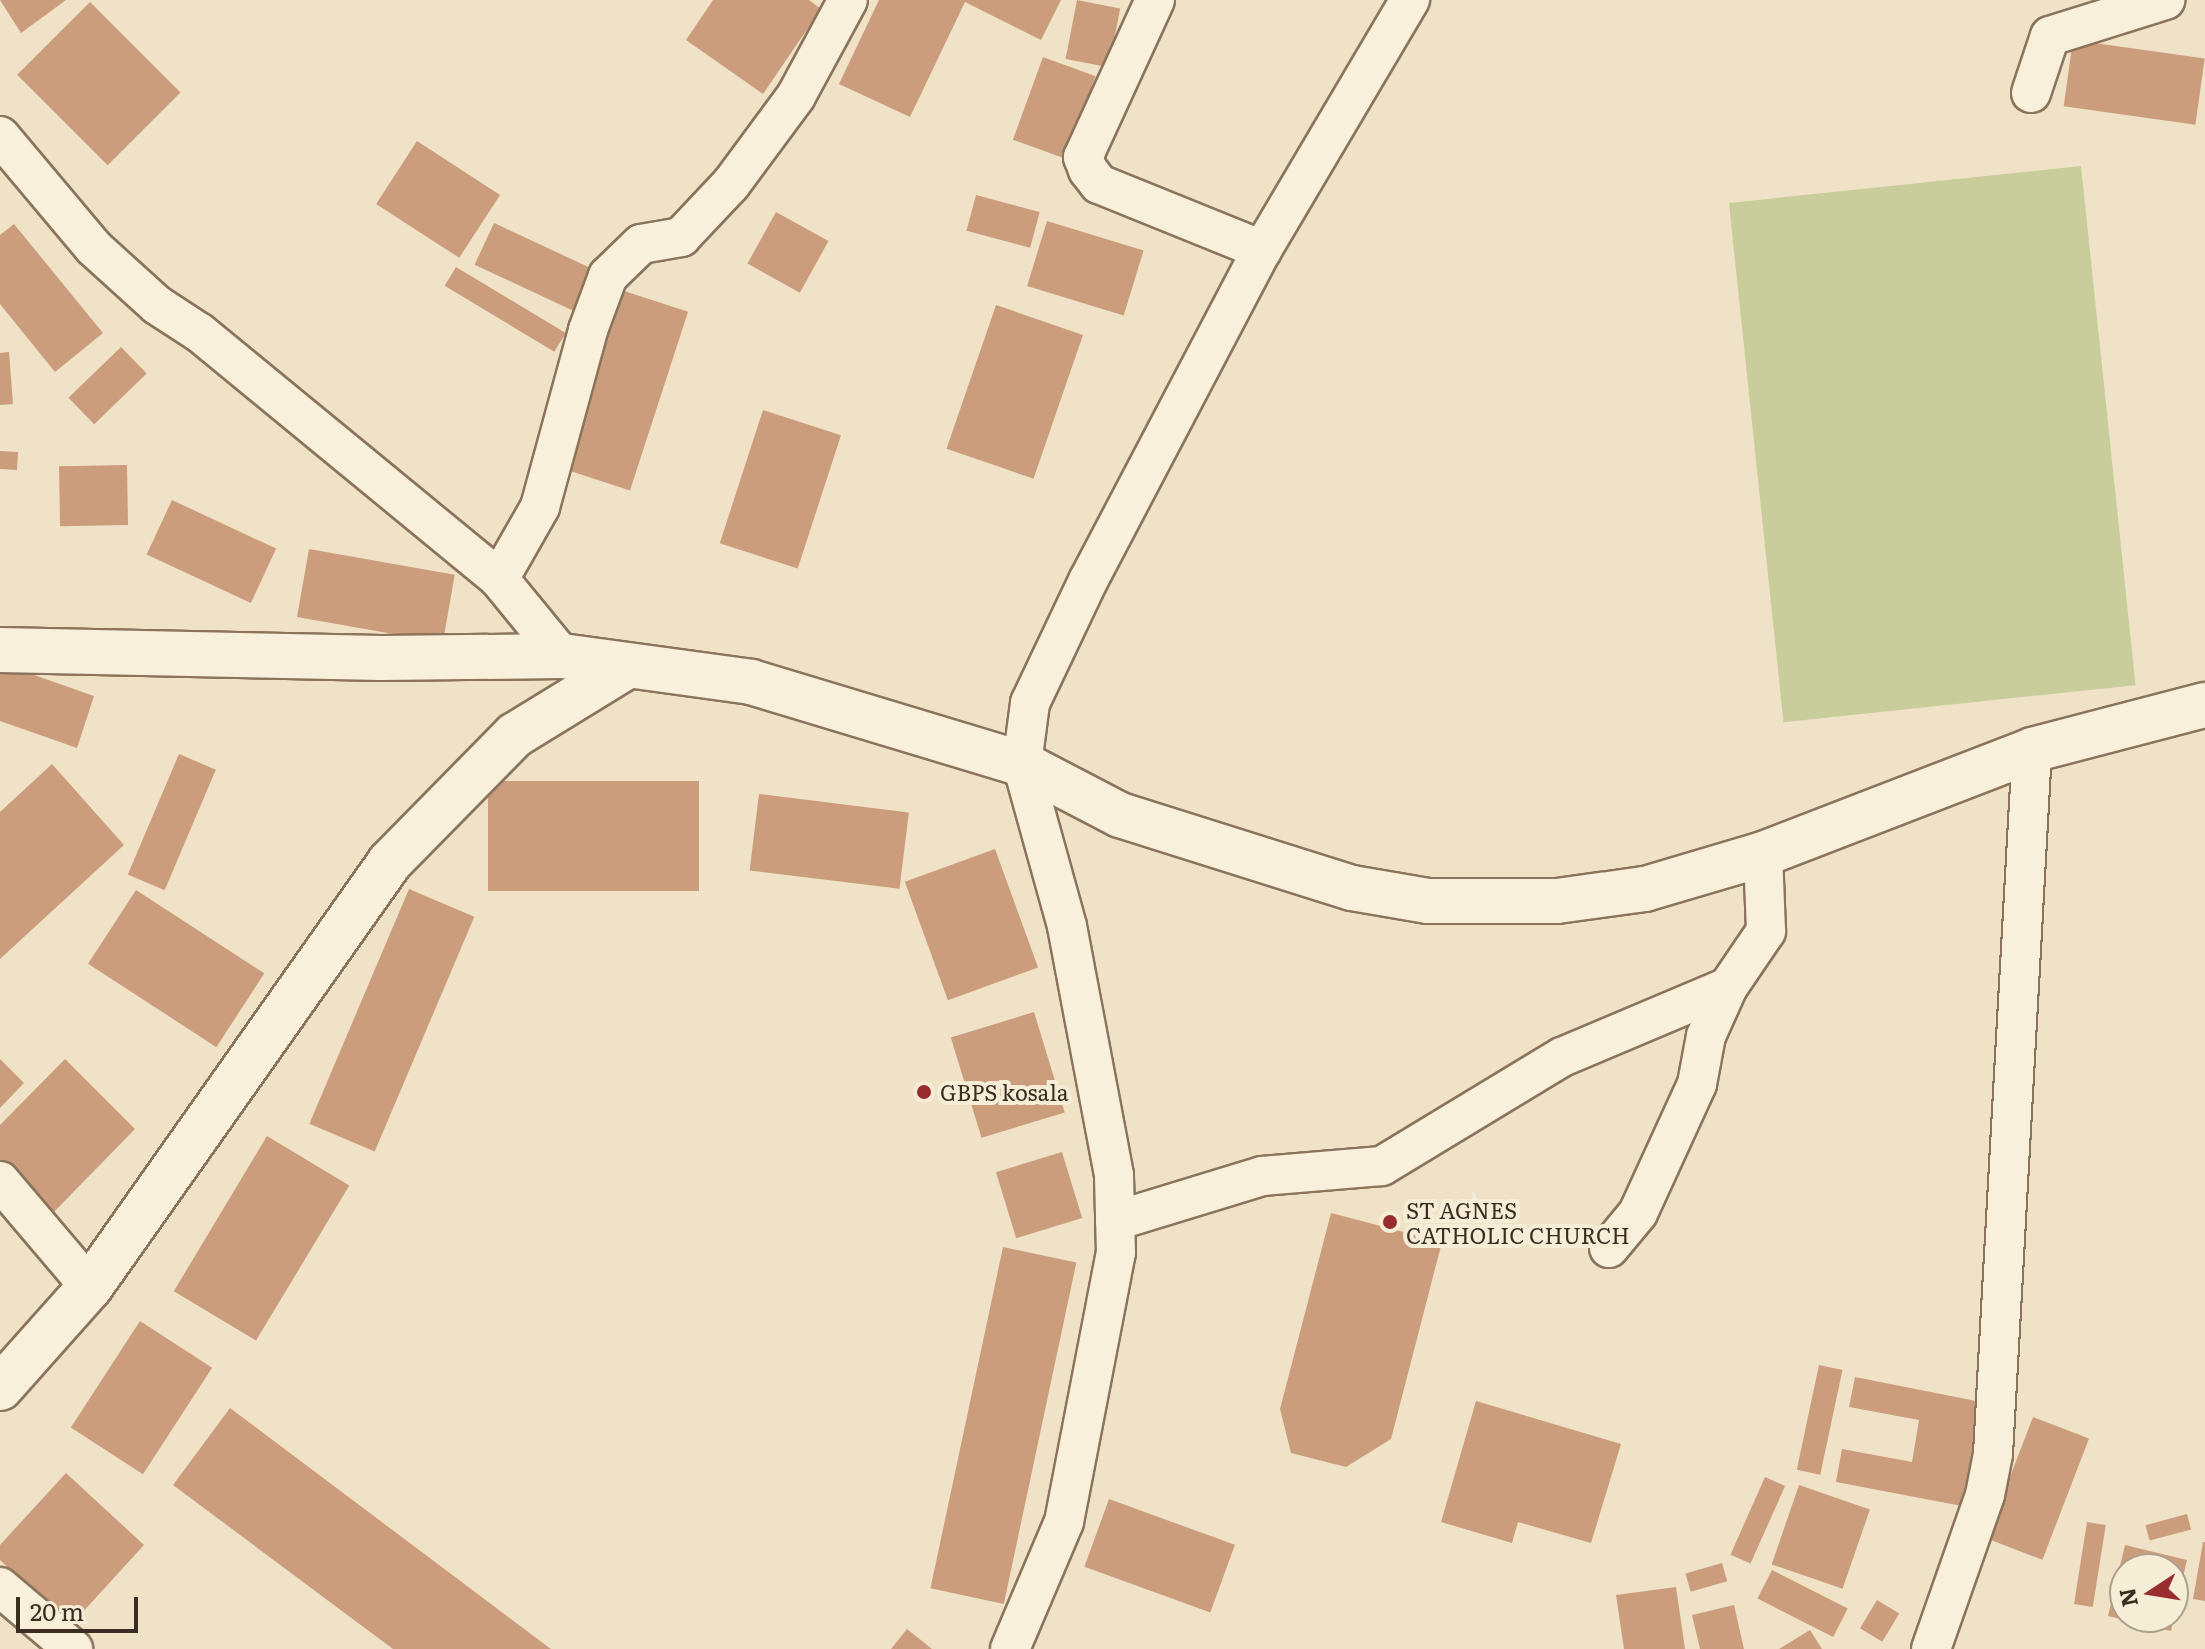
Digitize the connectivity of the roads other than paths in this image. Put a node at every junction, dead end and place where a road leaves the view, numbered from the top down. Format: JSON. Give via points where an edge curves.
{"nodes":[{"id":1,"x":848,"y":0,"type":"edge"},
{"id":2,"x":1155,"y":0,"type":"edge"},
{"id":3,"x":1410,"y":0,"type":"edge"},
{"id":4,"x":2165,"y":0,"type":"edge"},
{"id":5,"x":2031,"y":93,"type":"dead end"},
{"id":6,"x":0,"y":136,"type":"edge"},
{"id":7,"x":1262,"y":250,"type":"junction"},
{"id":8,"x":499,"y":579,"type":"junction"},
{"id":9,"x":0,"y":650,"type":"edge"},
{"id":10,"x":562,"y":656,"type":"junction"},
{"id":11,"x":626,"y":667,"type":"junction"},
{"id":12,"x":2205,"y":705,"type":"edge"},
{"id":13,"x":2032,"y":750,"type":"junction"},
{"id":14,"x":1022,"y":764,"type":"junction"},
{"id":15,"x":1763,"y":854,"type":"junction"},
{"id":16,"x":1728,"y":987,"type":"junction"},
{"id":17,"x":0,"y":1181,"type":"edge"},
{"id":18,"x":1115,"y":1221,"type":"junction"},
{"id":19,"x":1609,"y":1248,"type":"dead end"},
{"id":20,"x":90,"y":1287,"type":"junction"},
{"id":21,"x":0,"y":1388,"type":"edge"},
{"id":22,"x":0,"y":1587,"type":"edge"},
{"id":23,"x":1930,"y":1648,"type":"edge"},
{"id":24,"x":73,"y":1649,"type":"edge"},
{"id":25,"x":1010,"y":1649,"type":"edge"}],
"edges":[{"from":1,"to":8,"type":"street","via":[[796,96],[731,184],[681,237],[641,244],[608,276],[540,507]]},
{"from":2,"to":7,"type":"street","via":[[1083,157],[1088,170],[1099,184]]},
{"from":3,"to":7,"type":"street"},
{"from":4,"to":5,"type":"street","via":[[2050,36]]},
{"from":6,"to":8,"type":"street","via":[[93,247],[157,305],[200,333]]},
{"from":7,"to":14,"type":"street","via":[[1089,579],[1030,703]]},
{"from":8,"to":10,"type":"street"},
{"from":9,"to":10,"type":"main road"},
{"from":10,"to":11,"type":"main road"},
{"from":11,"to":14,"type":"main road","via":[[751,682]]},
{"from":11,"to":20,"type":"main road","via":[[515,735],[390,862]]},
{"from":12,"to":13,"type":"main road"},
{"from":13,"to":15,"type":"main road"},
{"from":13,"to":23,"type":"street","via":[[1993,1454],[1985,1495]]},
{"from":14,"to":15,"type":"main road","via":[[1120,815],[1352,888],[1428,901],[1557,901],[1645,889]]},
{"from":14,"to":18,"type":"street","via":[[1067,926],[1114,1175]]},
{"from":15,"to":16,"type":"street","via":[[1766,931]]},
{"from":16,"to":18,"type":"street","via":[[1562,1057],[1382,1166],[1262,1176]]},
{"from":16,"to":19,"type":"street","via":[[1706,1036],[1697,1084],[1638,1213]]},
{"from":17,"to":20,"type":"street"},
{"from":18,"to":25,"type":"street","via":[[1116,1253],[1064,1522]]},
{"from":20,"to":21,"type":"main road"},
{"from":22,"to":24,"type":"street"}]}
